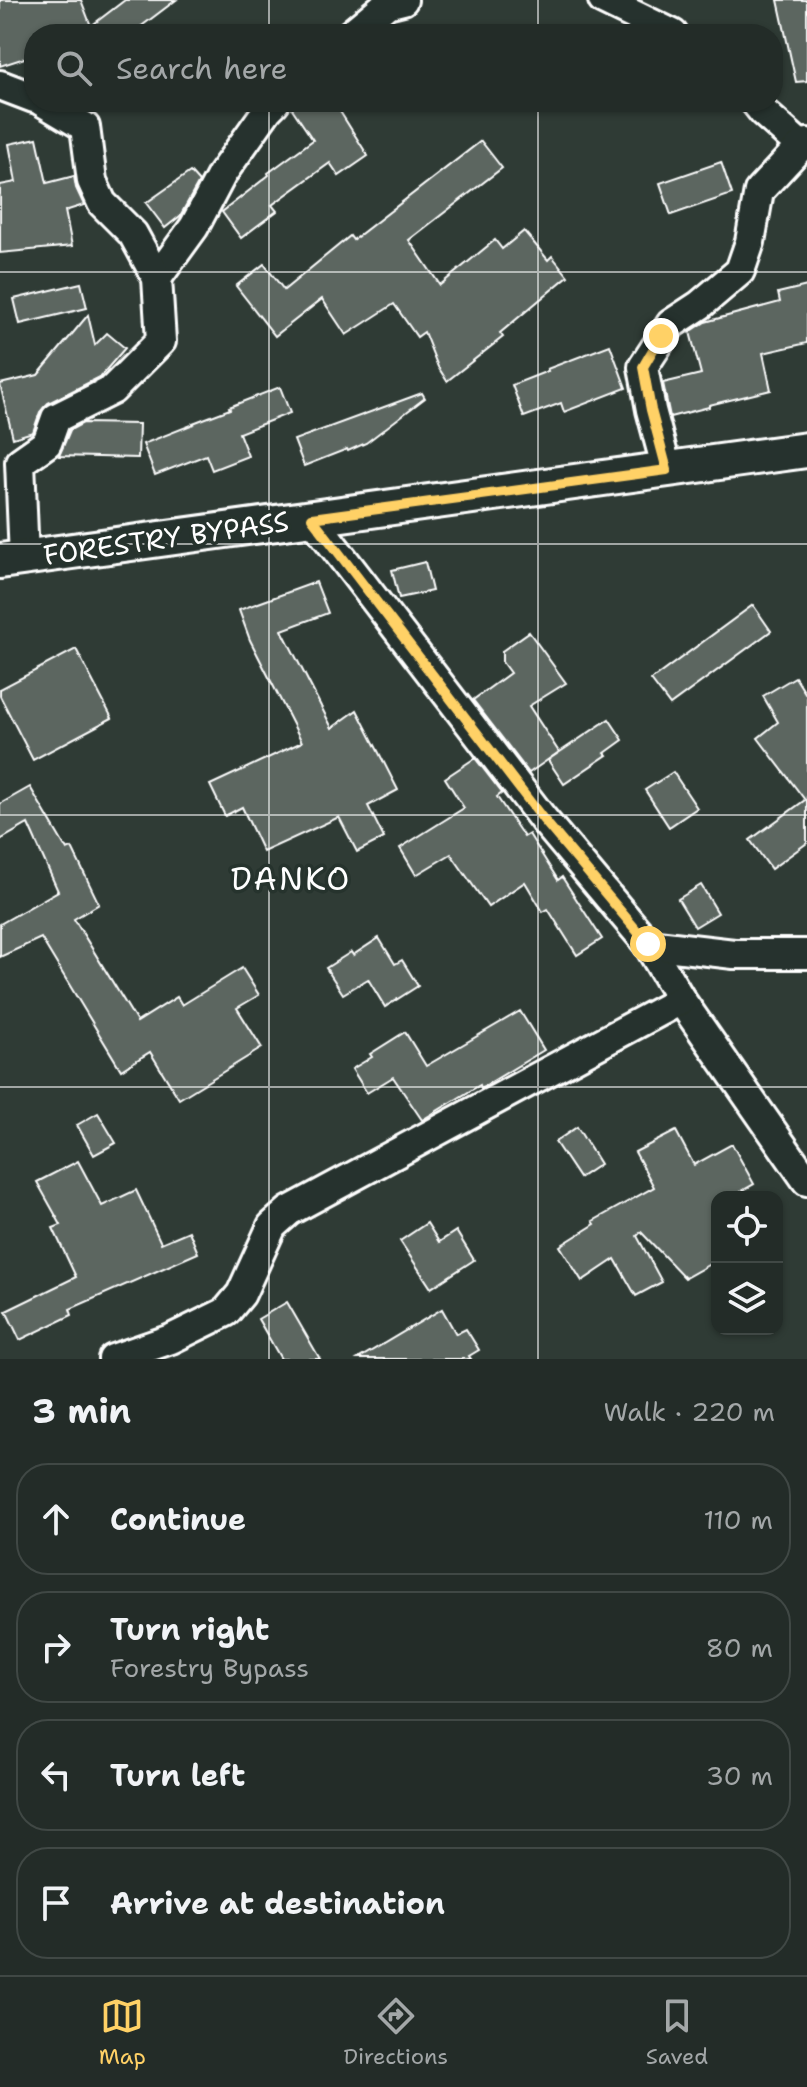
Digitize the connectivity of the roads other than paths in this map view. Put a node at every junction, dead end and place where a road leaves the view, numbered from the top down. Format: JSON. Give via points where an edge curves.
{"nodes":[{"id":1,"x":403,"y":0,"type":"edge"},
{"id":2,"x":603,"y":0,"type":"edge"},
{"id":3,"x":363,"y":24,"type":"edge"},
{"id":4,"x":652,"y":24,"type":"edge"},
{"id":5,"x":0,"y":85,"type":"edge"},
{"id":6,"x":24,"y":94,"type":"edge"},
{"id":7,"x":60,"y":112,"type":"edge"},
{"id":8,"x":266,"y":112,"type":"edge"},
{"id":9,"x":763,"y":112,"type":"edge"},
{"id":10,"x":804,"y":144,"type":"edge"},
{"id":11,"x":157,"y":278,"type":"junction"},
{"id":12,"x":807,"y":450,"type":"edge"},
{"id":13,"x":667,"y":470,"type":"junction"},
{"id":14,"x":312,"y":518,"type":"junction"},
{"id":15,"x":12,"y":559,"type":"edge"},
{"id":16,"x":648,"y":944,"type":"junction"},
{"id":17,"x":807,"y":954,"type":"edge"},
{"id":18,"x":681,"y":1000,"type":"junction"},
{"id":19,"x":807,"y":1181,"type":"edge"},
{"id":20,"x":113,"y":1359,"type":"edge"}],
"edges":[{"from":1,"to":3,"type":"street","via":[[387,4]]},
{"from":2,"to":4,"type":"street"},
{"from":5,"to":6,"type":"street"},
{"from":7,"to":11,"type":"street","via":[[85,127],[92,181],[102,203],[133,234]]},
{"from":8,"to":11,"type":"street"},
{"from":9,"to":10,"type":"street"},
{"from":10,"to":13,"type":"street","via":[[759,191],[740,271],[671,324],[643,367]]},
{"from":11,"to":15,"type":"street","via":[[161,341],[112,390],[56,418],[47,443],[20,462]]},
{"from":12,"to":13,"type":"street","name":"FORESTRY BYPASS"},
{"from":13,"to":14,"type":"street","name":"FORESTRY BYPASS"},
{"from":14,"to":15,"type":"street","name":"FORESTRY BYPASS"},
{"from":14,"to":16,"type":"street","via":[[543,819]]},
{"from":16,"to":17,"type":"street","via":[[734,954]]},
{"from":16,"to":18,"type":"street"},
{"from":18,"to":19,"type":"street"},
{"from":18,"to":20,"type":"street","via":[[289,1211],[272,1226],[241,1294],[226,1312]]}]}
